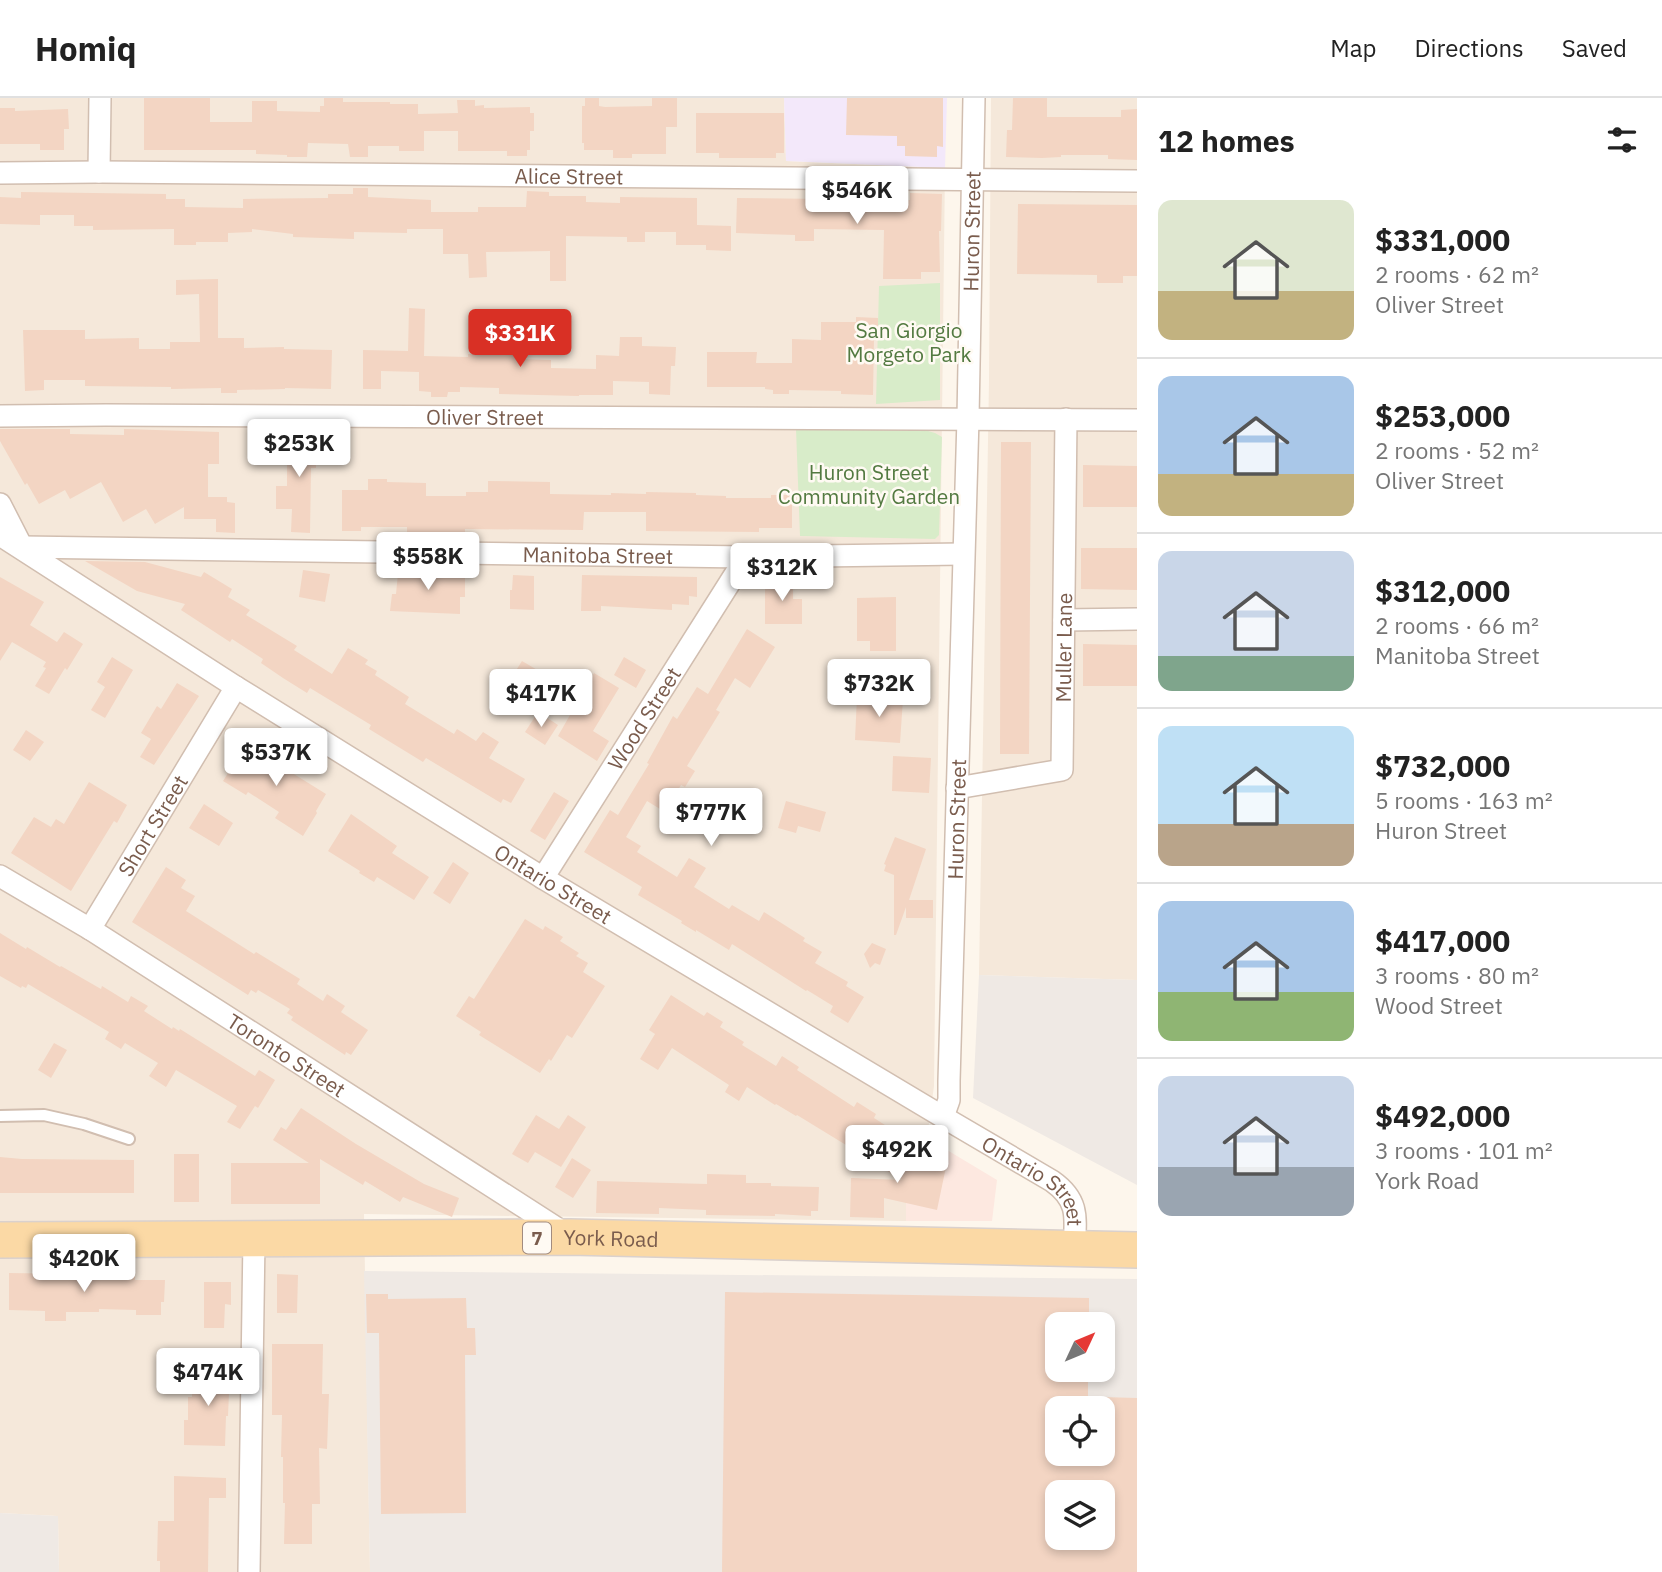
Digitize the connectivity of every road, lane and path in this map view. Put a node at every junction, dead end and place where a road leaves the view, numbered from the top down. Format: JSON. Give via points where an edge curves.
{"nodes":[{"id":1,"x":100,"y":98,"type":"edge"},
{"id":2,"x":974,"y":98,"type":"edge"},
{"id":3,"x":99,"y":172,"type":"junction"},
{"id":4,"x":0,"y":173,"type":"edge"},
{"id":5,"x":973,"y":180,"type":"junction"},
{"id":6,"x":1137,"y":181,"type":"edge"},
{"id":7,"x":0,"y":416,"type":"edge"},
{"id":8,"x":968,"y":418,"type":"junction"},
{"id":9,"x":1066,"y":419,"type":"junction"},
{"id":10,"x":1137,"y":420,"type":"edge"},
{"id":11,"x":0,"y":504,"type":"edge"},
{"id":12,"x":0,"y":535,"type":"edge"},
{"id":13,"x":22,"y":547,"type":"junction"},
{"id":14,"x":963,"y":554,"type":"junction"},
{"id":15,"x":746,"y":557,"type":"junction"},
{"id":16,"x":1137,"y":619,"type":"edge"},
{"id":17,"x":1063,"y":620,"type":"junction"},
{"id":18,"x":236,"y":687,"type":"junction"},
{"id":19,"x":957,"y":788,"type":"junction"},
{"id":20,"x":0,"y":876,"type":"edge"},
{"id":21,"x":543,"y":878,"type":"junction"},
{"id":22,"x":90,"y":929,"type":"junction"},
{"id":23,"x":0,"y":1116,"type":"edge"},
{"id":24,"x":943,"y":1117,"type":"junction"},
{"id":25,"x":129,"y":1139,"type":"dead end"},
{"id":26,"x":570,"y":1237,"type":"junction"},
{"id":27,"x":254,"y":1239,"type":"junction"},
{"id":28,"x":0,"y":1240,"type":"edge"},
{"id":29,"x":1074,"y":1248,"type":"junction"},
{"id":30,"x":1137,"y":1250,"type":"edge"},
{"id":31,"x":249,"y":1572,"type":"edge"}],
"edges":[{"from":1,"to":3,"type":"street"},
{"from":2,"to":5,"type":"street","name":"Huron Street"},
{"from":3,"to":4,"type":"street","name":"Alice Street"},
{"from":3,"to":5,"type":"street","name":"Alice Street"},
{"from":5,"to":6,"type":"street","name":"Alice Street"},
{"from":5,"to":8,"type":"street","name":"Huron Street"},
{"from":7,"to":8,"type":"street","name":"Oliver Street"},
{"from":8,"to":9,"type":"street","name":"Oliver Street"},
{"from":8,"to":14,"type":"street","name":"Huron Street"},
{"from":9,"to":10,"type":"street","name":"Oliver Street"},
{"from":9,"to":17,"type":"street","name":"Muller Lane"},
{"from":11,"to":13,"type":"street"},
{"from":12,"to":13,"type":"street","name":"Ontario Street"},
{"from":13,"to":15,"type":"street","name":"Manitoba Street"},
{"from":13,"to":18,"type":"street","name":"Ontario Street"},
{"from":14,"to":15,"type":"street","name":"Manitoba Street"},
{"from":14,"to":19,"type":"street","name":"Huron Street"},
{"from":15,"to":21,"type":"street","name":"Wood Street"},
{"from":16,"to":17,"type":"street"},
{"from":17,"to":19,"type":"street","name":"Muller Lane","via":[[1062,770]]},
{"from":18,"to":21,"type":"street","name":"Ontario Street"},
{"from":18,"to":22,"type":"street","name":"Short Street"},
{"from":19,"to":24,"type":"street","name":"Huron Street","via":[[949,1100]]},
{"from":20,"to":22,"type":"street","name":"Toronto Street"},
{"from":21,"to":24,"type":"street","name":"Ontario Street"},
{"from":22,"to":26,"type":"street","name":"Toronto Street"},
{"from":23,"to":25,"type":"lane","via":[[44,1115]]},
{"from":24,"to":29,"type":"street","name":"Ontario Street","via":[[1063,1189],[1074,1206]]},
{"from":26,"to":27,"type":"main road","name":"York Road","number":"7"},
{"from":26,"to":29,"type":"main road","name":"York Road","number":"7"},
{"from":27,"to":28,"type":"main road","name":"York Road","number":"7"},
{"from":27,"to":31,"type":"street"},
{"from":29,"to":30,"type":"main road","name":"York Road","number":"7"}]}
